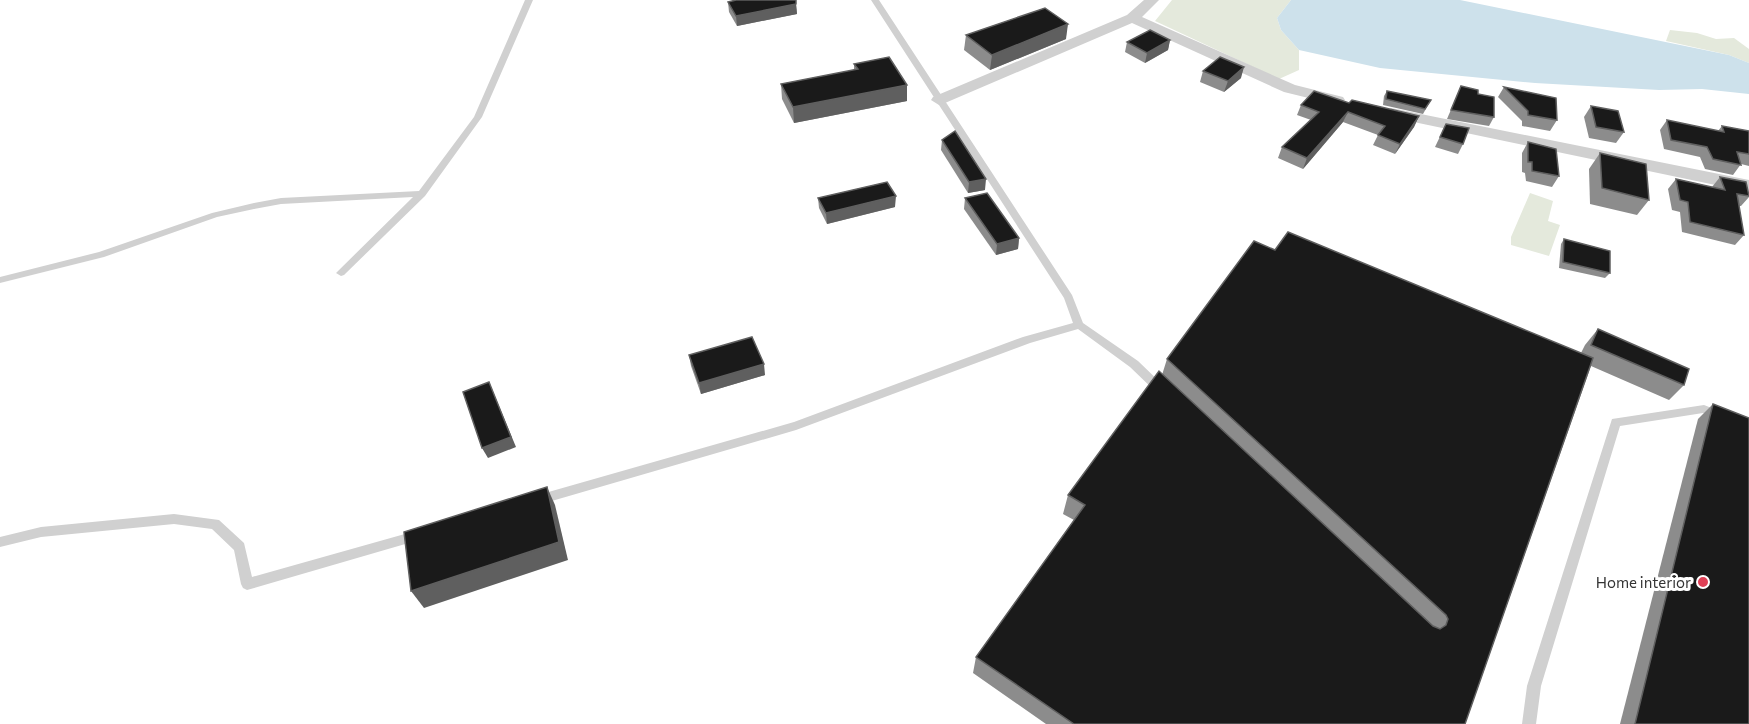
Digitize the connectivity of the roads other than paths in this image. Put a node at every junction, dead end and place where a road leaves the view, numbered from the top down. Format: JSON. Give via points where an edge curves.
{"nodes":[{"id":1,"x":529,"y":0,"type":"edge"},
{"id":2,"x":875,"y":0,"type":"edge"},
{"id":3,"x":1152,"y":0,"type":"edge"},
{"id":4,"x":1132,"y":18,"type":"junction"},
{"id":5,"x":939,"y":100,"type":"junction"},
{"id":6,"x":1356,"y":105,"type":"edge"},
{"id":7,"x":1378,"y":110,"type":"edge"},
{"id":8,"x":1749,"y":186,"type":"edge"},
{"id":9,"x":422,"y":194,"type":"junction"},
{"id":10,"x":341,"y":273,"type":"dead end"},
{"id":11,"x":0,"y":280,"type":"edge"},
{"id":12,"x":1079,"y":325,"type":"junction"},
{"id":13,"x":1168,"y":396,"type":"edge"},
{"id":14,"x":1731,"y":420,"type":"edge"},
{"id":15,"x":521,"y":505,"type":"edge"},
{"id":16,"x":430,"y":531,"type":"edge"},
{"id":17,"x":0,"y":542,"type":"edge"},
{"id":18,"x":1529,"y":724,"type":"edge"}],
"edges":[{"from":1,"to":9,"type":"lane","via":[[478,117]]},
{"from":2,"to":5,"type":"lane"},
{"from":3,"to":4,"type":"street"},
{"from":4,"to":5,"type":"street"},
{"from":4,"to":6,"type":"street","via":[[1290,89]]},
{"from":5,"to":12,"type":"lane","via":[[1069,297]]},
{"from":7,"to":8,"type":"street"},
{"from":9,"to":10,"type":"lane"},
{"from":9,"to":11,"type":"lane","via":[[281,201],[254,206],[215,215],[101,255]]},
{"from":12,"to":13,"type":"lane","via":[[1134,364]]},
{"from":12,"to":15,"type":"lane","via":[[1027,340],[796,426]]},
{"from":14,"to":18,"type":"lane","via":[[1704,409],[1616,422],[1534,686]]},
{"from":16,"to":17,"type":"lane","via":[[247,584],[240,548],[215,524],[174,519],[41,532]]}]}
